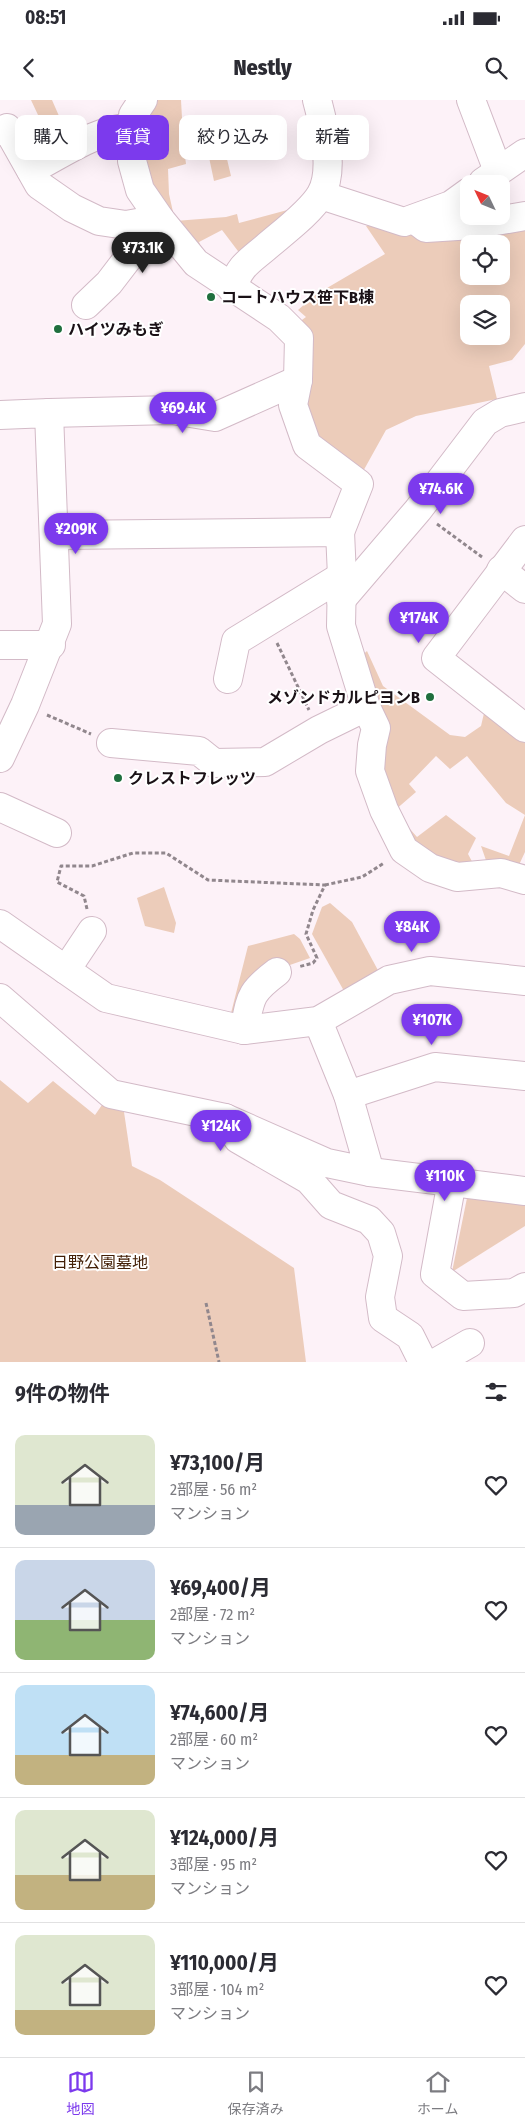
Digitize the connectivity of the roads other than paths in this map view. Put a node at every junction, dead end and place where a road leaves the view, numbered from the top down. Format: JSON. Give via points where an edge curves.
{"nodes":[{"id":1,"x":143,"y":100,"type":"edge"},
{"id":2,"x":317,"y":100,"type":"edge"},
{"id":3,"x":470,"y":100,"type":"edge"},
{"id":4,"x":133,"y":115,"type":"edge"},
{"id":5,"x":0,"y":131,"type":"edge"},
{"id":6,"x":97,"y":137,"type":"edge"},
{"id":7,"x":525,"y":153,"type":"edge"},
{"id":8,"x":132,"y":160,"type":"edge"},
{"id":9,"x":31,"y":170,"type":"junction"},
{"id":10,"x":489,"y":175,"type":"edge"},
{"id":11,"x":492,"y":175,"type":"edge"},
{"id":12,"x":321,"y":195,"type":"junction"},
{"id":13,"x":460,"y":198,"type":"edge"},
{"id":14,"x":525,"y":216,"type":"edge"},
{"id":15,"x":414,"y":218,"type":"junction"},
{"id":16,"x":152,"y":220,"type":"junction"},
{"id":17,"x":232,"y":288,"type":"junction"},
{"id":18,"x":86,"y":305,"type":"dead end"},
{"id":19,"x":298,"y":380,"type":"junction"},
{"id":20,"x":525,"y":407,"type":"edge"},
{"id":21,"x":49,"y":413,"type":"junction"},
{"id":22,"x":0,"y":415,"type":"edge"},
{"id":23,"x":340,"y":532,"type":"junction"},
{"id":24,"x":54,"y":535,"type":"junction"},
{"id":25,"x":525,"y":540,"type":"edge"},
{"id":26,"x":501,"y":570,"type":"junction"},
{"id":27,"x":342,"y":588,"type":"junction"},
{"id":28,"x":525,"y":589,"type":"edge"},
{"id":29,"x":50,"y":644,"type":"junction"},
{"id":30,"x":0,"y":645,"type":"edge"},
{"id":31,"x":228,"y":679,"type":"dead end"},
{"id":32,"x":366,"y":707,"type":"junction"},
{"id":33,"x":525,"y":728,"type":"edge"},
{"id":34,"x":111,"y":743,"type":"road end"},
{"id":35,"x":0,"y":758,"type":"edge"},
{"id":36,"x":0,"y":806,"type":"edge"},
{"id":37,"x":57,"y":833,"type":"dead end"},
{"id":38,"x":525,"y":880,"type":"edge"},
{"id":39,"x":0,"y":924,"type":"edge"},
{"id":40,"x":92,"y":931,"type":"road end"},
{"id":41,"x":66,"y":970,"type":"junction"},
{"id":42,"x":278,"y":972,"type":"road end"},
{"id":43,"x":525,"y":981,"type":"edge"},
{"id":44,"x":0,"y":998,"type":"edge"},
{"id":45,"x":318,"y":1021,"type":"junction"},
{"id":46,"x":244,"y":1030,"type":"junction"},
{"id":47,"x":525,"y":1076,"type":"edge"},
{"id":48,"x":348,"y":1096,"type":"junction"},
{"id":49,"x":225,"y":1118,"type":"junction"},
{"id":50,"x":370,"y":1172,"type":"junction"},
{"id":51,"x":452,"y":1181,"type":"junction"},
{"id":52,"x":525,"y":1191,"type":"edge"},
{"id":53,"x":525,"y":1287,"type":"edge"},
{"id":54,"x":470,"y":1343,"type":"dead end"},
{"id":55,"x":423,"y":1362,"type":"edge"},
{"id":56,"x":437,"y":1362,"type":"edge"}],
"edges":[{"from":1,"to":4,"type":"street"},
{"from":2,"to":12,"type":"street","via":[[326,132],[327,175]]},
{"from":3,"to":10,"type":"street"},
{"from":5,"to":9,"type":"street","via":[[7,128]]},
{"from":6,"to":9,"type":"street"},
{"from":7,"to":11,"type":"street"},
{"from":8,"to":16,"type":"street"},
{"from":9,"to":16,"type":"street","via":[[39,185],[72,208],[99,221],[126,225]]},
{"from":12,"to":15,"type":"street","via":[[404,222]]},
{"from":12,"to":17,"type":"street","via":[[238,271]]},
{"from":13,"to":15,"type":"street"},
{"from":14,"to":15,"type":"street","via":[[472,225],[426,228]]},
{"from":16,"to":17,"type":"street","via":[[196,263]]},
{"from":16,"to":18,"type":"street","via":[[145,236],[110,283]]},
{"from":17,"to":19,"type":"street","via":[[279,318],[298,338]]},
{"from":19,"to":21,"type":"street","via":[[215,417],[172,410]]},
{"from":19,"to":23,"type":"street","via":[[293,405],[307,445],[359,484]]},
{"from":20,"to":27,"type":"street","via":[[500,413],[485,422],[418,510]]},
{"from":21,"to":22,"type":"street"},
{"from":21,"to":24,"type":"street"},
{"from":23,"to":24,"type":"street"},
{"from":23,"to":27,"type":"street"},
{"from":24,"to":29,"type":"street","via":[[57,624]]},
{"from":25,"to":26,"type":"street"},
{"from":26,"to":28,"type":"street"},
{"from":26,"to":33,"type":"street","via":[[436,658]]},
{"from":27,"to":31,"type":"street","via":[[236,641]]},
{"from":27,"to":32,"type":"street","via":[[341,626]]},
{"from":29,"to":30,"type":"street"},
{"from":29,"to":35,"type":"street"},
{"from":32,"to":34,"type":"street","via":[[265,762],[214,763],[199,751]]},
{"from":32,"to":38,"type":"street","via":[[376,728],[370,771],[384,810],[404,850],[430,868],[457,877],[501,874]]},
{"from":36,"to":37,"type":"street"},
{"from":39,"to":41,"type":"street"},
{"from":40,"to":41,"type":"street"},
{"from":41,"to":46,"type":"street","via":[[106,998]]},
{"from":42,"to":46,"type":"street","via":[[251,996]]},
{"from":43,"to":45,"type":"street","via":[[430,971],[390,980]]},
{"from":44,"to":49,"type":"street","via":[[110,1094]]},
{"from":45,"to":46,"type":"street"},
{"from":45,"to":48,"type":"street"},
{"from":47,"to":48,"type":"street","via":[[436,1067]]},
{"from":48,"to":50,"type":"street"},
{"from":49,"to":50,"type":"street","via":[[327,1163]]},
{"from":49,"to":55,"type":"street","via":[[238,1139],[309,1180],[331,1205],[368,1220],[381,1233],[388,1256],[380,1297],[383,1318],[410,1336]]},
{"from":50,"to":51,"type":"street"},
{"from":51,"to":52,"type":"street"},
{"from":51,"to":53,"type":"street","via":[[435,1274],[463,1296],[514,1293]]},
{"from":54,"to":56,"type":"street"}]}
